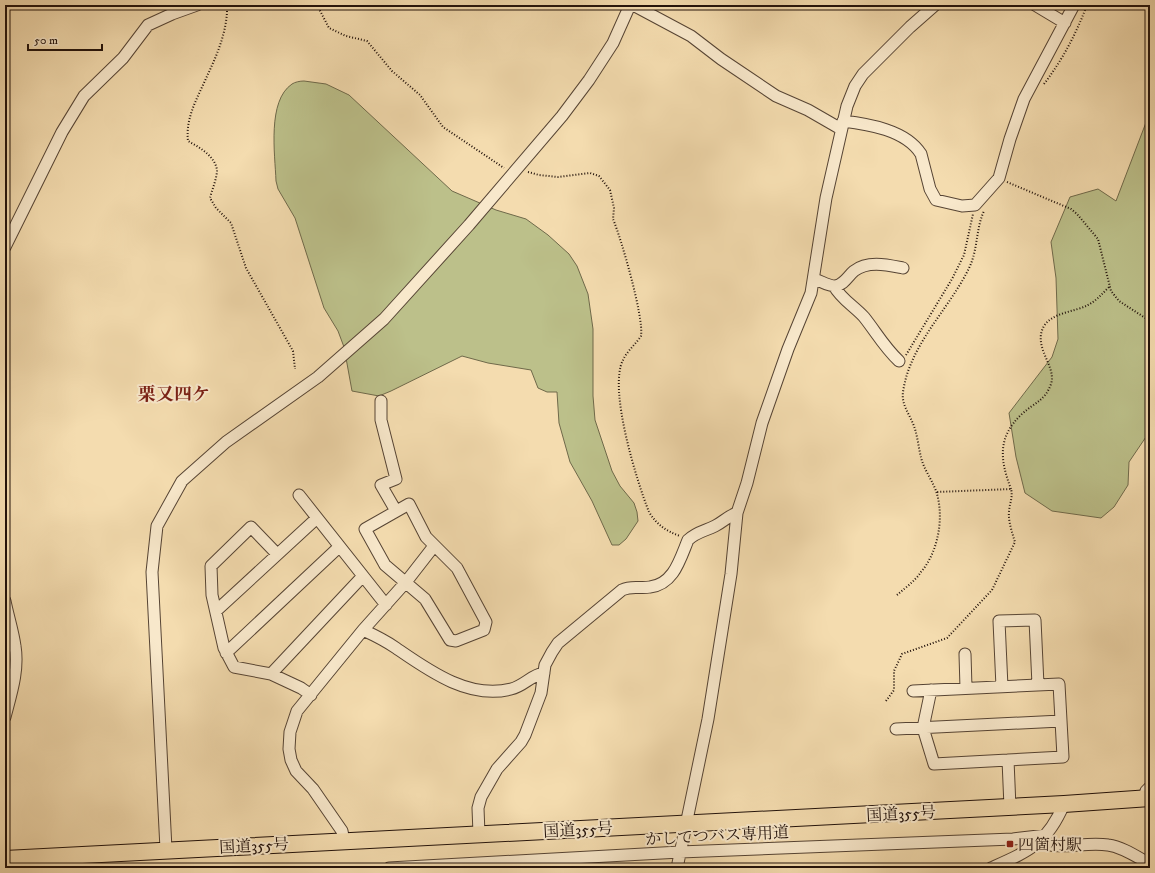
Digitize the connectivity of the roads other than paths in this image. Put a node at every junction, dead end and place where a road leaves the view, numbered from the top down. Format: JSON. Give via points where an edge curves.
{"nodes":[{"id":1,"x":196,"y":5,"type":"edge"},
{"id":2,"x":632,"y":5,"type":"edge"},
{"id":3,"x":935,"y":5,"type":"edge"},
{"id":4,"x":1035,"y":5,"type":"edge"},
{"id":5,"x":1074,"y":5,"type":"edge"},
{"id":6,"x":1065,"y":23,"type":"junction"},
{"id":7,"x":842,"y":125,"type":"junction"},
{"id":8,"x":5,"y":248,"type":"edge"},
{"id":9,"x":903,"y":268,"type":"dead end"},
{"id":10,"x":814,"y":279,"type":"junction"},
{"id":11,"x":834,"y":286,"type":"junction"},
{"id":12,"x":899,"y":360,"type":"road end"},
{"id":13,"x":382,"y":401,"type":"dead end"},
{"id":14,"x":299,"y":495,"type":"dead end"},
{"id":15,"x":396,"y":511,"type":"junction"},
{"id":16,"x":737,"y":513,"type":"junction"},
{"id":17,"x":317,"y":518,"type":"junction"},
{"id":18,"x":434,"y":546,"type":"junction"},
{"id":19,"x":339,"y":547,"type":"junction"},
{"id":20,"x":277,"y":554,"type":"junction"},
{"id":21,"x":362,"y":577,"type":"junction"},
{"id":22,"x":406,"y":582,"type":"junction"},
{"id":23,"x":5,"y":601,"type":"edge"},
{"id":24,"x":386,"y":605,"type":"junction"},
{"id":25,"x":216,"y":611,"type":"junction"},
{"id":26,"x":363,"y":630,"type":"junction"},
{"id":27,"x":226,"y":653,"type":"junction"},
{"id":28,"x":965,"y":654,"type":"dead end"},
{"id":29,"x":544,"y":673,"type":"junction"},
{"id":30,"x":271,"y":674,"type":"junction"},
{"id":31,"x":1038,"y":685,"type":"junction"},
{"id":32,"x":1002,"y":686,"type":"junction"},
{"id":33,"x":966,"y":688,"type":"junction"},
{"id":34,"x":931,"y":690,"type":"junction"},
{"id":35,"x":913,"y":691,"type":"dead end"},
{"id":36,"x":311,"y":695,"type":"junction"},
{"id":37,"x":5,"y":717,"type":"edge"},
{"id":38,"x":1061,"y":721,"type":"junction"},
{"id":39,"x":923,"y":728,"type":"junction"},
{"id":40,"x":896,"y":730,"type":"dead end"},
{"id":41,"x":1008,"y":760,"type":"junction"},
{"id":42,"x":1148,"y":794,"type":"edge"},
{"id":43,"x":1064,"y":804,"type":"junction"},
{"id":44,"x":1010,"y":807,"type":"junction"},
{"id":45,"x":685,"y":824,"type":"junction"},
{"id":46,"x":479,"y":834,"type":"junction"},
{"id":47,"x":1043,"y":838,"type":"junction"},
{"id":48,"x":344,"y":841,"type":"junction"},
{"id":49,"x":166,"y":849,"type":"junction"},
{"id":50,"x":680,"y":852,"type":"junction"},
{"id":51,"x":5,"y":859,"type":"edge"},
{"id":52,"x":1150,"y":864,"type":"edge"},
{"id":53,"x":388,"y":868,"type":"edge"},
{"id":54,"x":677,"y":868,"type":"edge"},
{"id":55,"x":991,"y":868,"type":"edge"}],
"edges":[{"from":1,"to":8,"type":"street","via":[[148,25],[123,58],[84,96],[62,132]]},
{"from":2,"to":7,"type":"street","via":[[691,36],[721,60],[776,96]]},
{"from":2,"to":49,"type":"street","via":[[613,43],[562,116],[384,318],[318,377],[226,442],[182,480],[157,526],[152,572]]},
{"from":3,"to":7,"type":"street","via":[[863,74],[855,86]]},
{"from":4,"to":6,"type":"street"},
{"from":5,"to":6,"type":"street"},
{"from":6,"to":7,"type":"street","via":[[1024,99],[1010,139],[1003,182],[975,206],[936,200],[930,189],[921,154],[902,137],[862,124]]},
{"from":7,"to":10,"type":"street","via":[[826,198]]},
{"from":9,"to":11,"type":"street","via":[[880,264],[863,266],[842,283]]},
{"from":10,"to":11,"type":"street"},
{"from":10,"to":16,"type":"street","via":[[809,300],[788,349],[762,423]]},
{"from":11,"to":12,"type":"street","via":[[864,318],[877,338]]},
{"from":13,"to":15,"type":"street","via":[[381,420],[396,479],[381,485]]},
{"from":14,"to":17,"type":"street"},
{"from":15,"to":18,"type":"street","via":[[409,504],[421,531]]},
{"from":15,"to":22,"type":"street","via":[[365,529],[385,565]]},
{"from":16,"to":29,"type":"street","via":[[688,540],[671,577],[654,587],[622,590],[558,643],[548,658]]},
{"from":16,"to":45,"type":"street","via":[[731,574],[708,718]]},
{"from":17,"to":19,"type":"street"},
{"from":17,"to":20,"type":"street"},
{"from":18,"to":22,"type":"street"},
{"from":18,"to":22,"type":"street","via":[[457,568],[486,622],[484,630],[456,641],[450,640],[425,599]]},
{"from":19,"to":21,"type":"street"},
{"from":19,"to":27,"type":"street"},
{"from":20,"to":25,"type":"street"},
{"from":20,"to":25,"type":"street","via":[[251,527],[245,532],[210,566]]},
{"from":21,"to":24,"type":"street"},
{"from":21,"to":30,"type":"street"},
{"from":22,"to":24,"type":"street"},
{"from":23,"to":37,"type":"street","via":[[16,647],[16,667]]},
{"from":24,"to":26,"type":"street"},
{"from":25,"to":27,"type":"street"},
{"from":26,"to":29,"type":"street","via":[[434,674],[475,688],[490,691],[512,689],[531,676]]},
{"from":26,"to":36,"type":"street"},
{"from":27,"to":30,"type":"street","via":[[234,667]]},
{"from":28,"to":33,"type":"street"},
{"from":29,"to":46,"type":"street","via":[[541,693],[525,735],[497,769],[481,797],[478,808]]},
{"from":30,"to":36,"type":"street"},
{"from":31,"to":32,"type":"street"},
{"from":31,"to":32,"type":"street","via":[[1035,620],[999,621]]},
{"from":31,"to":38,"type":"street","via":[[1059,684]]},
{"from":32,"to":33,"type":"street"},
{"from":33,"to":34,"type":"street"},
{"from":34,"to":35,"type":"street"},
{"from":34,"to":39,"type":"street"},
{"from":36,"to":48,"type":"street","via":[[297,711],[294,719],[289,749],[290,760],[342,831]]},
{"from":38,"to":39,"type":"street"},
{"from":38,"to":41,"type":"street","via":[[1063,757]]},
{"from":39,"to":40,"type":"street"},
{"from":39,"to":41,"type":"street","via":[[934,764]]},
{"from":41,"to":44,"type":"street"},
{"from":42,"to":43,"type":"highway","name":"国道355号"},
{"from":43,"to":44,"type":"highway","name":"国道355号"},
{"from":43,"to":47,"type":"street","via":[[1057,822]]},
{"from":44,"to":45,"type":"highway","name":"国道355号"},
{"from":45,"to":46,"type":"highway","name":"国道355号"},
{"from":45,"to":50,"type":"street"},
{"from":46,"to":48,"type":"highway","name":"国道355号"},
{"from":47,"to":50,"type":"street","name":"かしてつバス専用道"},
{"from":47,"to":52,"type":"street","name":"かしてつバス専用道","via":[[1052,846],[1107,845],[1124,850]]},
{"from":47,"to":55,"type":"street","via":[[1028,850]]},
{"from":48,"to":49,"type":"highway","name":"国道355号"},
{"from":49,"to":51,"type":"highway","name":"国道355号"},
{"from":50,"to":53,"type":"street","name":"かしてつバス専用道"},
{"from":50,"to":54,"type":"street"}]}
